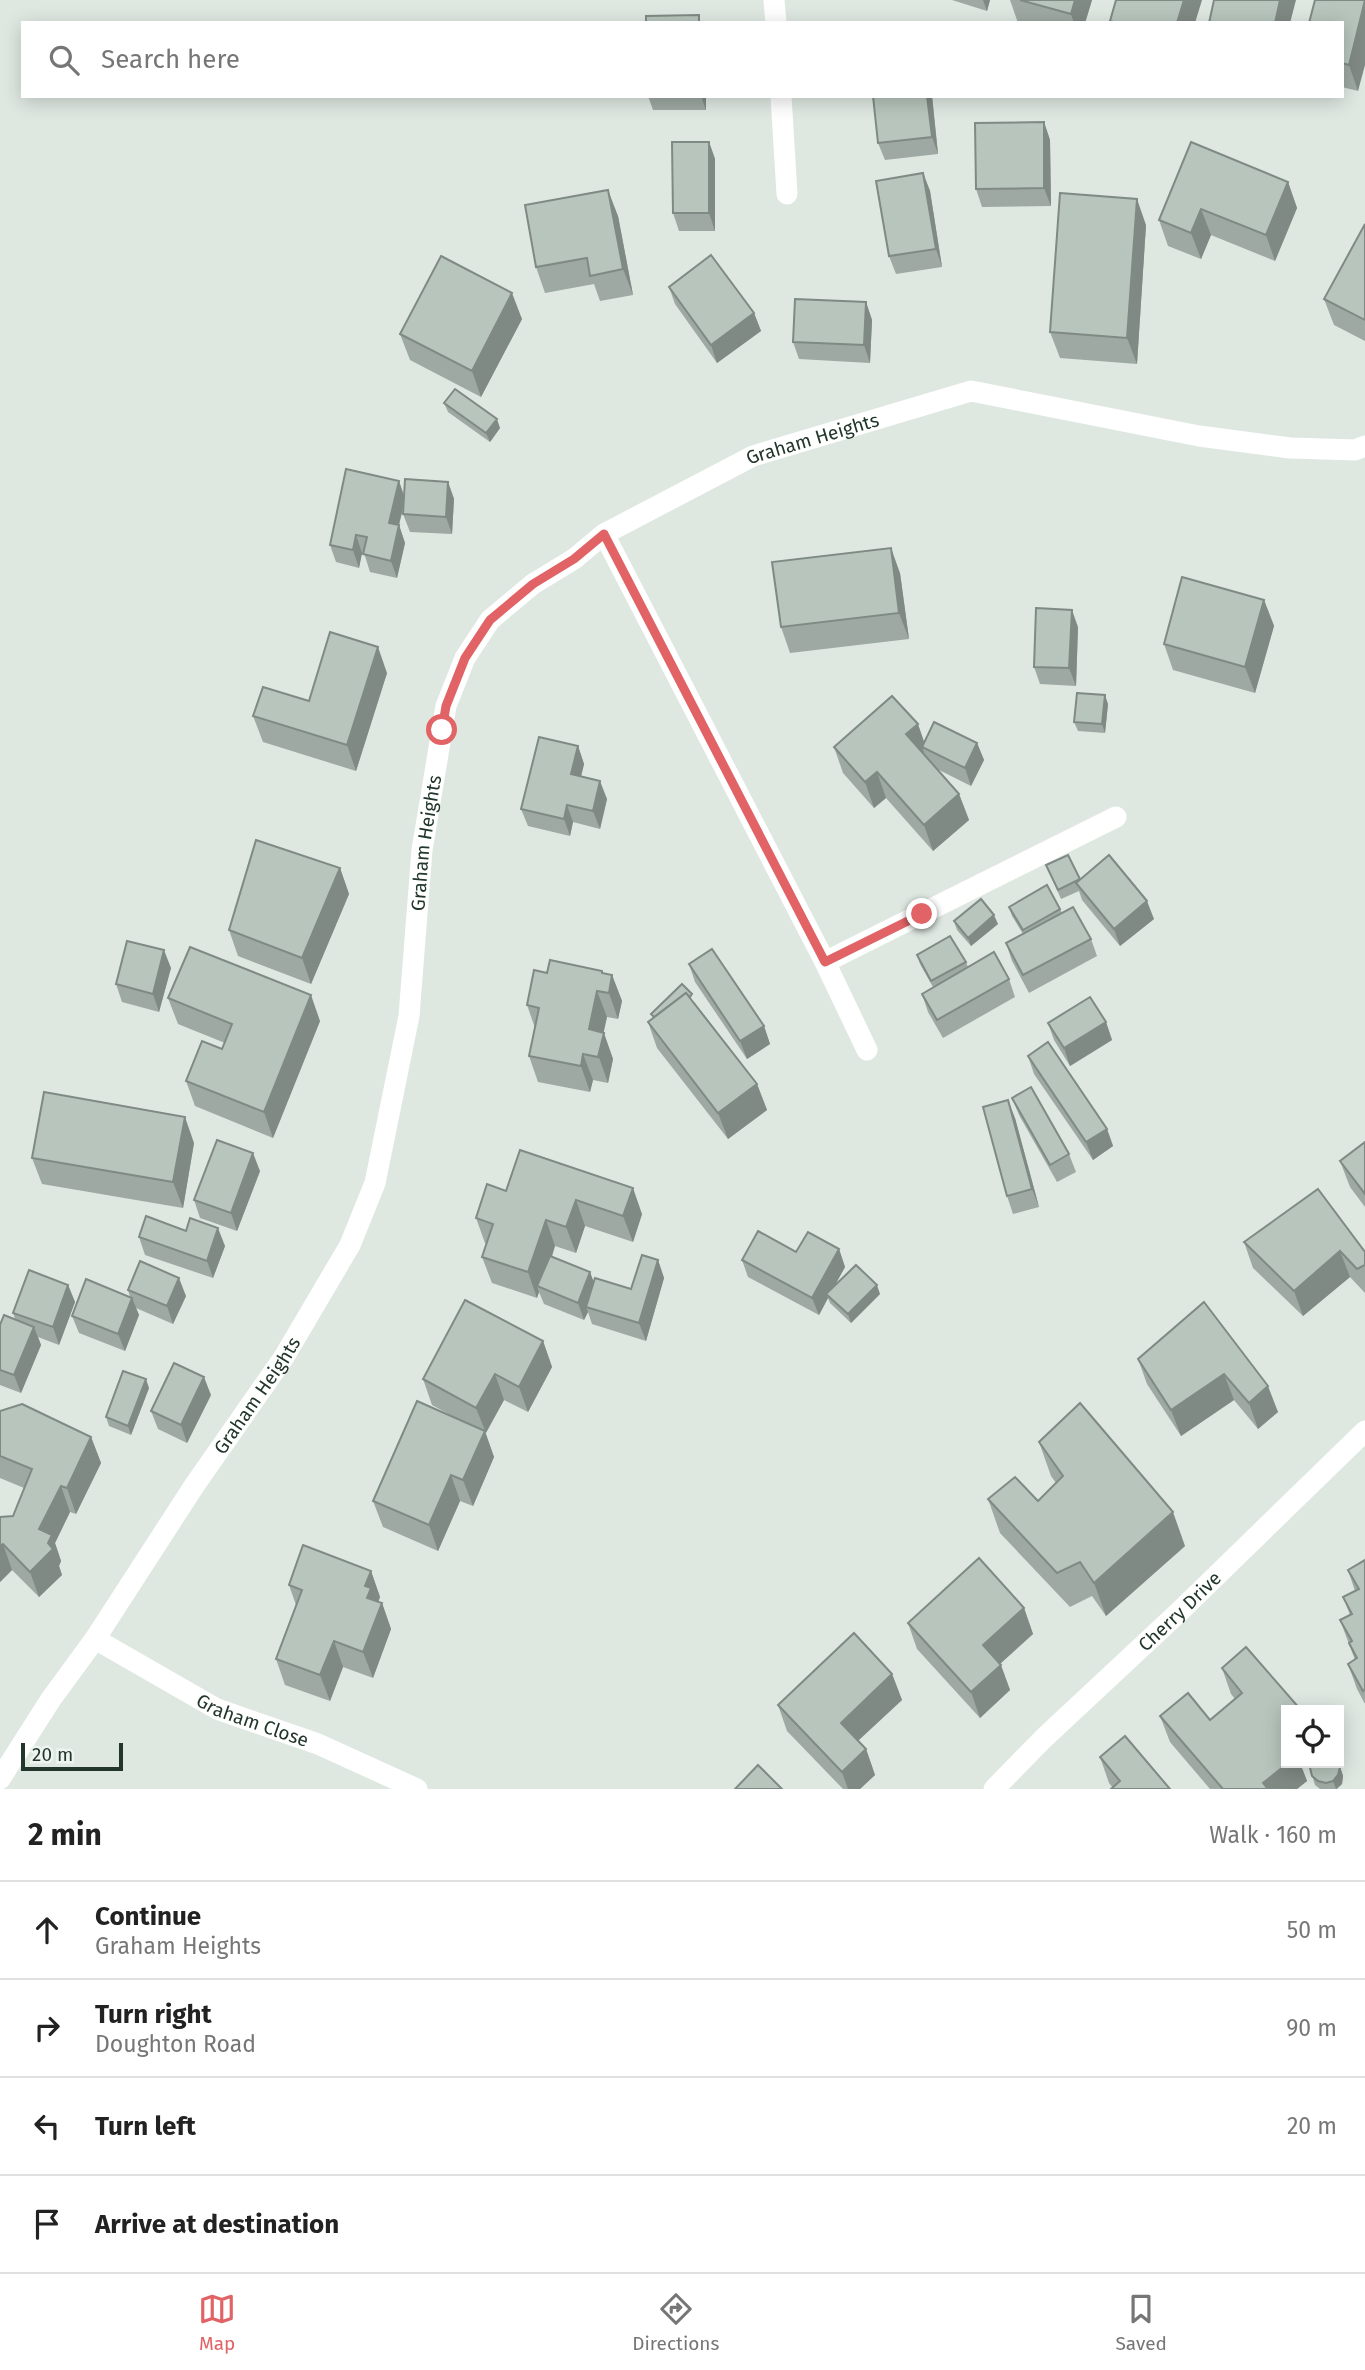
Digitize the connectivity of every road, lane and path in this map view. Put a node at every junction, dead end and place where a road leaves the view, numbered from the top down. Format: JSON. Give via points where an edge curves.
{"nodes":[{"id":1,"x":774,"y":0,"type":"edge"},
{"id":2,"x":776,"y":21,"type":"edge"},
{"id":3,"x":780,"y":98,"type":"edge"},
{"id":4,"x":787,"y":194,"type":"dead end"},
{"id":5,"x":1365,"y":446,"type":"edge"},
{"id":6,"x":604,"y":534,"type":"junction"},
{"id":7,"x":1116,"y":817,"type":"dead end"},
{"id":8,"x":825,"y":962,"type":"junction"},
{"id":9,"x":867,"y":1049,"type":"dead end"},
{"id":10,"x":1365,"y":1430,"type":"edge"},
{"id":11,"x":95,"y":1639,"type":"junction"},
{"id":12,"x":0,"y":1779,"type":"edge"},
{"id":13,"x":417,"y":1789,"type":"edge"},
{"id":14,"x":994,"y":1789,"type":"edge"}],
"edges":[{"from":1,"to":2,"type":"street"},
{"from":3,"to":4,"type":"street"},
{"from":5,"to":6,"type":"street","name":"Graham Heights","via":[[1355,450],[1290,448],[1199,436],[971,391],[753,456]]},
{"from":6,"to":8,"type":"street"},
{"from":6,"to":11,"type":"street","name":"Graham Heights","via":[[490,620],[465,658],[446,706],[422,850],[409,1016],[375,1183],[351,1245],[285,1357]]},
{"from":7,"to":8,"type":"street"},
{"from":8,"to":9,"type":"street"},
{"from":10,"to":14,"type":"street","name":"Cherry Drive"},
{"from":11,"to":12,"type":"street","name":"Graham Heights"},
{"from":11,"to":13,"type":"street","name":"Graham Close","via":[[217,1709],[318,1744]]}]}
